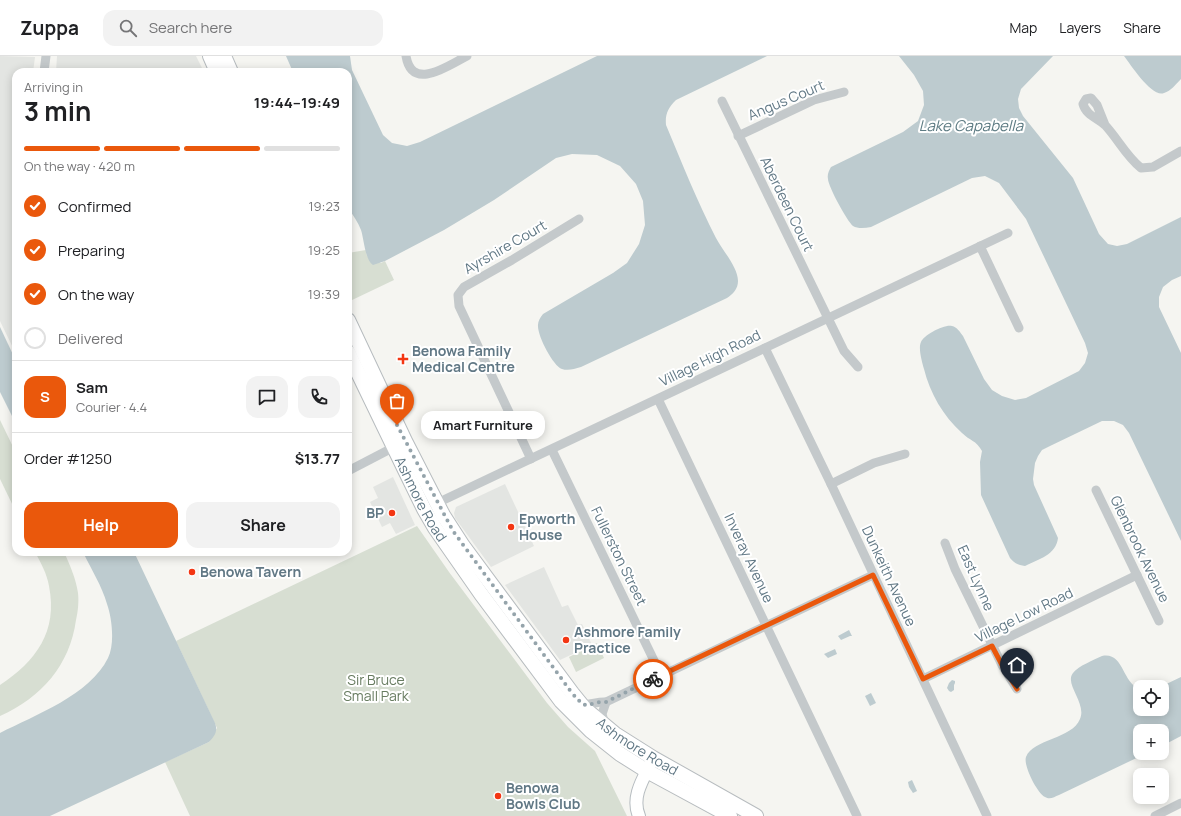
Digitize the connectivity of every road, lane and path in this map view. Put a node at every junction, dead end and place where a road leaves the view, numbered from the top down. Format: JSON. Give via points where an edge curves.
{"nodes":[{"id":1,"x":46,"y":56,"type":"edge"},
{"id":2,"x":210,"y":56,"type":"edge"},
{"id":3,"x":224,"y":56,"type":"edge"},
{"id":4,"x":406,"y":56,"type":"edge"},
{"id":5,"x":467,"y":56,"type":"edge"},
{"id":6,"x":44,"y":68,"type":"edge"},
{"id":7,"x":215,"y":68,"type":"edge"},
{"id":8,"x":229,"y":68,"type":"edge"},
{"id":9,"x":844,"y":92,"type":"dead end"},
{"id":10,"x":722,"y":101,"type":"dead end"},
{"id":11,"x":1105,"y":125,"type":"dead end"},
{"id":12,"x":738,"y":136,"type":"junction"},
{"id":13,"x":1181,"y":151,"type":"edge"},
{"id":14,"x":579,"y":219,"type":"dead end"},
{"id":15,"x":1008,"y":233,"type":"dead end"},
{"id":16,"x":980,"y":246,"type":"junction"},
{"id":17,"x":828,"y":318,"type":"junction"},
{"id":18,"x":1019,"y":328,"type":"dead end"},
{"id":19,"x":352,"y":330,"type":"edge"},
{"id":20,"x":765,"y":348,"type":"junction"},
{"id":21,"x":352,"y":359,"type":"edge"},
{"id":22,"x":858,"y":367,"type":"dead end"},
{"id":23,"x":658,"y":399,"type":"junction"},
{"id":24,"x":399,"y":445,"type":"junction"},
{"id":25,"x":552,"y":450,"type":"junction"},
{"id":26,"x":905,"y":454,"type":"dead end"},
{"id":27,"x":531,"y":459,"type":"junction"},
{"id":28,"x":352,"y":469,"type":"edge"},
{"id":29,"x":831,"y":484,"type":"junction"},
{"id":30,"x":1096,"y":490,"type":"dead end"},
{"id":31,"x":437,"y":503,"type":"junction"},
{"id":32,"x":424,"y":510,"type":"junction"},
{"id":33,"x":945,"y":543,"type":"dead end"},
{"id":34,"x":873,"y":575,"type":"junction"},
{"id":35,"x":1137,"y":576,"type":"junction"},
{"id":36,"x":1159,"y":621,"type":"dead end"},
{"id":37,"x":766,"y":625,"type":"junction"},
{"id":38,"x":992,"y":646,"type":"junction"},
{"id":39,"x":661,"y":675,"type":"junction"},
{"id":40,"x":923,"y":679,"type":"junction"},
{"id":41,"x":1017,"y":689,"type":"dead end"},
{"id":42,"x":606,"y":702,"type":"junction"},
{"id":43,"x":581,"y":704,"type":"junction"},
{"id":44,"x":606,"y":728,"type":"junction"},
{"id":45,"x":653,"y":758,"type":"junction"},
{"id":46,"x":647,"y":771,"type":"junction"},
{"id":47,"x":1181,"y":803,"type":"edge"},
{"id":48,"x":639,"y":816,"type":"edge"},
{"id":49,"x":730,"y":816,"type":"edge"},
{"id":50,"x":756,"y":816,"type":"edge"},
{"id":51,"x":857,"y":816,"type":"edge"},
{"id":52,"x":987,"y":816,"type":"edge"},
{"id":53,"x":1155,"y":816,"type":"edge"}],
"edges":[{"from":1,"to":6,"type":"street"},
{"from":2,"to":7,"type":"main road"},
{"from":3,"to":8,"type":"main road"},
{"from":4,"to":5,"type":"street","via":[[412,70],[424,75]]},
{"from":9,"to":12,"type":"street","name":"Angus Court","via":[[814,100]]},
{"from":10,"to":12,"type":"street","name":"Aberdeen Court"},
{"from":11,"to":13,"type":"street","via":[[1132,162],[1141,168],[1153,167]]},
{"from":12,"to":17,"type":"street","name":"Aberdeen Court"},
{"from":14,"to":27,"type":"street","name":"Ayrshire Court","via":[[464,287],[458,295],[458,306]]},
{"from":15,"to":16,"type":"street","name":"Village High Road"},
{"from":16,"to":17,"type":"street","name":"Village High Road"},
{"from":16,"to":18,"type":"street"},
{"from":17,"to":20,"type":"street","name":"Village High Road"},
{"from":17,"to":22,"type":"street","name":"Aberdeen Court","via":[[844,351]]},
{"from":19,"to":24,"type":"main road","name":"Ashmore Road"},
{"from":20,"to":23,"type":"street","name":"Village High Road"},
{"from":20,"to":29,"type":"street","name":"Dunkeith Avenue"},
{"from":21,"to":24,"type":"main road","name":"Ashmore Road"},
{"from":23,"to":25,"type":"street","name":"Village High Road"},
{"from":23,"to":37,"type":"street","name":"Inveray Avenue"},
{"from":24,"to":28,"type":"street"},
{"from":24,"to":31,"type":"main road","name":"Ashmore Road"},
{"from":24,"to":32,"type":"main road","name":"Ashmore Road"},
{"from":25,"to":27,"type":"street","name":"Village High Road"},
{"from":25,"to":39,"type":"street","name":"Fullerston Street"},
{"from":26,"to":29,"type":"street","via":[[874,463]]},
{"from":27,"to":31,"type":"street","name":"Village High Road"},
{"from":29,"to":34,"type":"street","name":"Dunkeith Avenue"},
{"from":30,"to":35,"type":"street","name":"Glenbrook Avenue"},
{"from":31,"to":32,"type":"street","name":"Village High Road"},
{"from":31,"to":43,"type":"main road","name":"Ashmore Road","via":[[463,546]]},
{"from":32,"to":46,"type":"main road","name":"Ashmore Road","via":[[456,560],[561,701],[580,722],[610,747]]},
{"from":33,"to":38,"type":"street","name":"East Lynne"},
{"from":34,"to":37,"type":"street"},
{"from":34,"to":40,"type":"street","name":"Dunkeith Avenue"},
{"from":35,"to":36,"type":"street","name":"Glenbrook Avenue"},
{"from":35,"to":38,"type":"street","name":"Village Low Road"},
{"from":37,"to":39,"type":"street"},
{"from":37,"to":51,"type":"street","name":"Inveray Avenue"},
{"from":38,"to":40,"type":"street","name":"Village Low Road"},
{"from":38,"to":41,"type":"street","name":"East Lynne"},
{"from":39,"to":42,"type":"street"},
{"from":40,"to":52,"type":"street","name":"Dunkeith Avenue"},
{"from":42,"to":43,"type":"street"},
{"from":42,"to":44,"type":"street","via":[[602,714]]},
{"from":43,"to":44,"type":"main road","name":"Ashmore Road"},
{"from":44,"to":45,"type":"main road","name":"Ashmore Road"},
{"from":45,"to":46,"type":"main road"},
{"from":45,"to":50,"type":"main road","name":"Ashmore Road"},
{"from":46,"to":48,"type":"main road","via":[[636,797]]},
{"from":46,"to":49,"type":"main road","name":"Ashmore Road"},
{"from":47,"to":53,"type":"street"}]}
